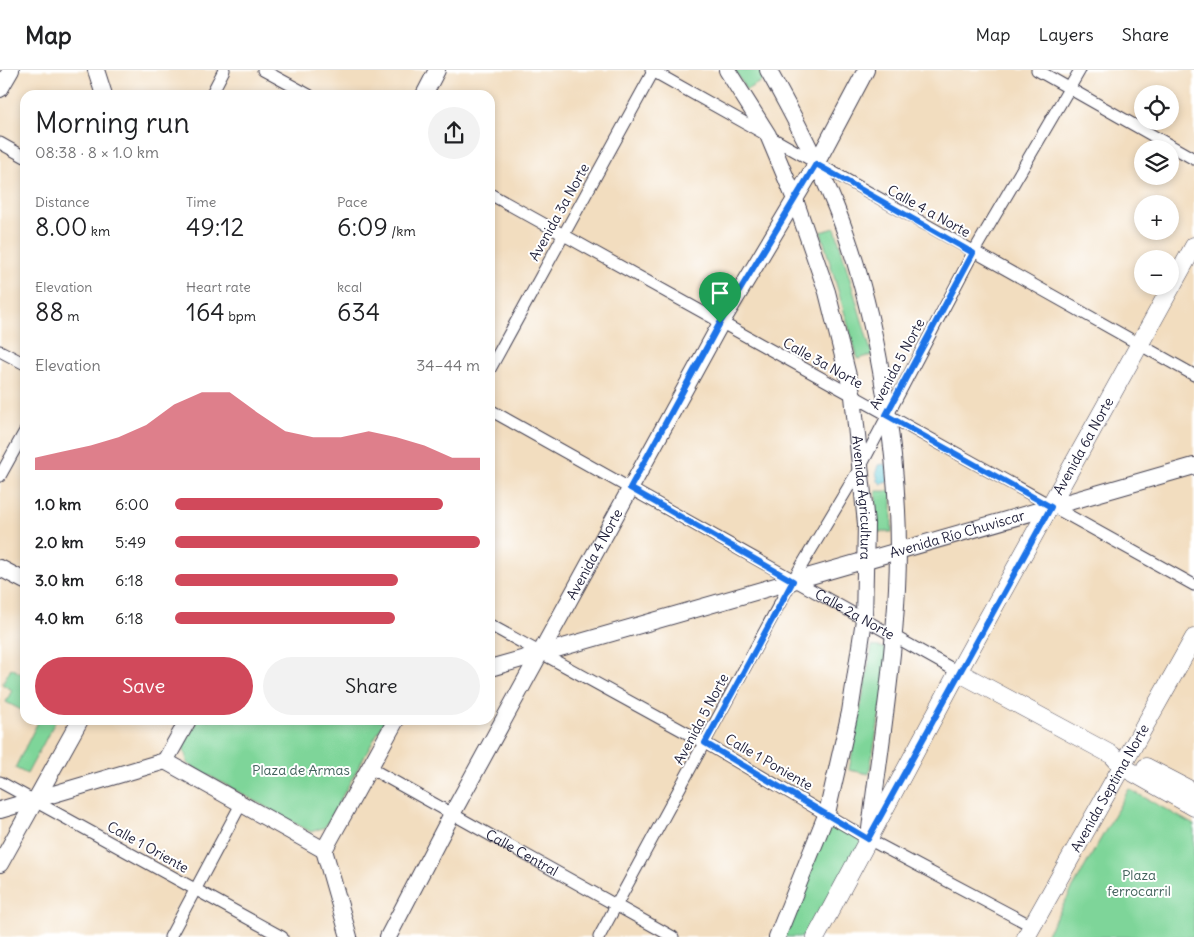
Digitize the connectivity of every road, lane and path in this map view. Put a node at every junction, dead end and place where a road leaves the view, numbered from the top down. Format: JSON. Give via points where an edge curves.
{"nodes":[{"id":1,"x":11,"y":70,"type":"edge"},
{"id":2,"x":96,"y":70,"type":"edge"},
{"id":3,"x":224,"y":70,"type":"edge"},
{"id":4,"x":263,"y":70,"type":"edge"},
{"id":5,"x":437,"y":70,"type":"edge"},
{"id":6,"x":653,"y":70,"type":"edge"},
{"id":7,"x":727,"y":70,"type":"edge"},
{"id":8,"x":768,"y":70,"type":"edge"},
{"id":9,"x":866,"y":70,"type":"edge"},
{"id":10,"x":1037,"y":70,"type":"edge"},
{"id":11,"x":1080,"y":70,"type":"edge"},
{"id":12,"x":1070,"y":88,"type":"junction"},
{"id":13,"x":0,"y":89,"type":"edge"},
{"id":14,"x":102,"y":90,"type":"edge"},
{"id":15,"x":214,"y":90,"type":"edge"},
{"id":16,"x":300,"y":90,"type":"edge"},
{"id":17,"x":427,"y":90,"type":"edge"},
{"id":18,"x":768,"y":134,"type":"junction"},
{"id":19,"x":0,"y":144,"type":"edge"},
{"id":20,"x":20,"y":154,"type":"edge"},
{"id":21,"x":1194,"y":158,"type":"edge"},
{"id":22,"x":816,"y":164,"type":"junction"},
{"id":23,"x":495,"y":197,"type":"edge"},
{"id":24,"x":794,"y":197,"type":"junction"},
{"id":25,"x":564,"y":235,"type":"junction"},
{"id":26,"x":1194,"y":246,"type":"edge"},
{"id":27,"x":973,"y":253,"type":"junction"},
{"id":28,"x":720,"y":323,"type":"junction"},
{"id":29,"x":1138,"y":346,"type":"junction"},
{"id":30,"x":0,"y":351,"type":"edge"},
{"id":31,"x":495,"y":360,"type":"edge"},
{"id":32,"x":20,"y":361,"type":"edge"},
{"id":33,"x":1194,"y":375,"type":"edge"},
{"id":34,"x":853,"y":396,"type":"junction"},
{"id":35,"x":495,"y":413,"type":"edge"},
{"id":36,"x":886,"y":415,"type":"junction"},
{"id":37,"x":20,"y":440,"type":"edge"},
{"id":38,"x":861,"y":466,"type":"junction"},
{"id":39,"x":1194,"y":466,"type":"edge"},
{"id":40,"x":0,"y":476,"type":"edge"},
{"id":41,"x":630,"y":488,"type":"junction"},
{"id":42,"x":1051,"y":507,"type":"junction"},
{"id":43,"x":898,"y":551,"type":"junction"},
{"id":44,"x":866,"y":560,"type":"junction"},
{"id":45,"x":0,"y":568,"type":"edge"},
{"id":46,"x":20,"y":578,"type":"edge"},
{"id":47,"x":793,"y":581,"type":"junction"},
{"id":48,"x":1194,"y":585,"type":"edge"},
{"id":49,"x":864,"y":620,"type":"junction"},
{"id":50,"x":495,"y":628,"type":"edge"},
{"id":51,"x":894,"y":637,"type":"junction"},
{"id":52,"x":1194,"y":638,"type":"edge"},
{"id":53,"x":541,"y":654,"type":"junction"},
{"id":54,"x":495,"y":667,"type":"edge"},
{"id":55,"x":958,"y":672,"type":"junction"},
{"id":56,"x":77,"y":725,"type":"edge"},
{"id":57,"x":185,"y":725,"type":"edge"},
{"id":58,"x":393,"y":725,"type":"edge"},
{"id":59,"x":705,"y":743,"type":"junction"},
{"id":60,"x":165,"y":761,"type":"junction"},
{"id":61,"x":1122,"y":761,"type":"junction"},
{"id":62,"x":370,"y":768,"type":"junction"},
{"id":63,"x":0,"y":782,"type":"edge"},
{"id":64,"x":1194,"y":792,"type":"edge"},
{"id":65,"x":34,"y":800,"type":"junction"},
{"id":66,"x":242,"y":804,"type":"junction"},
{"id":67,"x":1194,"y":807,"type":"edge"},
{"id":68,"x":0,"y":810,"type":"edge"},
{"id":69,"x":827,"y":813,"type":"junction"},
{"id":70,"x":452,"y":814,"type":"junction"},
{"id":71,"x":868,"y":839,"type":"junction"},
{"id":72,"x":324,"y":850,"type":"junction"},
{"id":73,"x":0,"y":864,"type":"edge"},
{"id":74,"x":195,"y":890,"type":"junction"},
{"id":75,"x":617,"y":906,"type":"junction"},
{"id":76,"x":1029,"y":932,"type":"edge"},
{"id":77,"x":170,"y":937,"type":"edge"},
{"id":78,"x":282,"y":937,"type":"edge"},
{"id":79,"x":349,"y":937,"type":"edge"},
{"id":80,"x":388,"y":937,"type":"edge"},
{"id":81,"x":599,"y":937,"type":"edge"},
{"id":82,"x":673,"y":937,"type":"edge"},
{"id":83,"x":777,"y":937,"type":"edge"},
{"id":84,"x":816,"y":937,"type":"edge"}],
"edges":[{"from":1,"to":13,"type":"main road"},
{"from":2,"to":14,"type":"main road"},
{"from":3,"to":15,"type":"street"},
{"from":4,"to":16,"type":"street"},
{"from":5,"to":17,"type":"main road"},
{"from":6,"to":18,"type":"street","name":"Calle 4 a Norte"},
{"from":6,"to":25,"type":"street","name":"Avenida 3a Norte"},
{"from":7,"to":18,"type":"main road","name":"Avenida Agricultura"},
{"from":8,"to":22,"type":"main road"},
{"from":9,"to":22,"type":"main road","name":"Avenida 4 Norte"},
{"from":10,"to":12,"type":"street"},
{"from":11,"to":12,"type":"street","name":"Avenida 5 Norte"},
{"from":12,"to":21,"type":"street"},
{"from":12,"to":27,"type":"street","name":"Avenida 5 Norte"},
{"from":18,"to":22,"type":"street","name":"Calle 4 a Norte"},
{"from":18,"to":24,"type":"main road","name":"Avenida Agricultura"},
{"from":19,"to":20,"type":"street"},
{"from":22,"to":24,"type":"main road","name":"Avenida 4 Norte"},
{"from":22,"to":27,"type":"street","name":"Calle 4 a Norte"},
{"from":22,"to":36,"type":"main road","via":[[835,206],[864,299]]},
{"from":23,"to":25,"type":"street","name":"Calle 3a Norte"},
{"from":24,"to":28,"type":"main road","name":"Avenida 4 Norte"},
{"from":24,"to":34,"type":"main road","name":"Avenida Agricultura","via":[[827,292]]},
{"from":25,"to":28,"type":"street","name":"Calle 3a Norte"},
{"from":25,"to":31,"type":"street","name":"Avenida 3a Norte"},
{"from":26,"to":29,"type":"main road","name":"Avenida 6a Norte"},
{"from":27,"to":29,"type":"street","name":"Calle 4 a Norte"},
{"from":27,"to":36,"type":"street","name":"Avenida 5 Norte"},
{"from":28,"to":34,"type":"street","name":"Calle 3a Norte"},
{"from":28,"to":41,"type":"main road","name":"Avenida 4 Norte"},
{"from":29,"to":33,"type":"street","name":"Calle 4 a Norte"},
{"from":29,"to":42,"type":"main road","name":"Avenida 6a Norte"},
{"from":30,"to":32,"type":"street"},
{"from":34,"to":36,"type":"street","name":"Calle 3a Norte"},
{"from":34,"to":38,"type":"main road","name":"Avenida Agricultura"},
{"from":35,"to":41,"type":"street","name":"Calle 2a Norte"},
{"from":36,"to":38,"type":"street","name":"Avenida 5 Norte"},
{"from":36,"to":42,"type":"street","name":"Calle 3a Norte"},
{"from":36,"to":43,"type":"main road","via":[[896,488]]},
{"from":37,"to":40,"type":"street"},
{"from":38,"to":44,"type":"main road","name":"Avenida Agricultura"},
{"from":38,"to":47,"type":"street","name":"Avenida 5 Norte"},
{"from":39,"to":42,"type":"main road","name":"Avenida Río Chuviscar"},
{"from":41,"to":47,"type":"street","name":"Calle 2a Norte"},
{"from":41,"to":53,"type":"main road","name":"Avenida 4 Norte"},
{"from":42,"to":43,"type":"main road","name":"Avenida Río Chuviscar"},
{"from":42,"to":48,"type":"street","name":"Calle 3a Norte"},
{"from":42,"to":55,"type":"main road","name":"Avenida 6a Norte"},
{"from":43,"to":44,"type":"main road","name":"Avenida Río Chuviscar"},
{"from":43,"to":51,"type":"main road"},
{"from":44,"to":47,"type":"main road","name":"Avenida Río Chuviscar"},
{"from":44,"to":49,"type":"main road","name":"Avenida Agricultura"},
{"from":45,"to":46,"type":"main road"},
{"from":47,"to":49,"type":"street","name":"Calle 2a Norte"},
{"from":47,"to":53,"type":"main road","name":"Avenida Río Chuviscar"},
{"from":47,"to":59,"type":"street","name":"Avenida 5 Norte"},
{"from":49,"to":51,"type":"street","name":"Calle 2a Norte"},
{"from":49,"to":69,"type":"main road","name":"Avenida Agricultura","via":[[850,712]]},
{"from":50,"to":53,"type":"street","name":"Calle 1 Poniente"},
{"from":51,"to":55,"type":"street","name":"Calle 2a Norte"},
{"from":51,"to":71,"type":"main road"},
{"from":52,"to":61,"type":"main road","name":"Avenida Septima Norte"},
{"from":53,"to":54,"type":"main road","name":"Avenida Río Chuviscar"},
{"from":53,"to":59,"type":"street","name":"Calle 1 Poniente"},
{"from":53,"to":70,"type":"main road","name":"Avenida 4 Norte"},
{"from":55,"to":61,"type":"main road","name":"Calle 2a Norte"},
{"from":55,"to":71,"type":"main road","name":"Avenida 6a Norte"},
{"from":56,"to":65,"type":"main road"},
{"from":57,"to":60,"type":"main road"},
{"from":58,"to":62,"type":"main road"},
{"from":59,"to":69,"type":"street","name":"Calle 1 Poniente"},
{"from":59,"to":75,"type":"street","name":"Avenida 5 Norte"},
{"from":60,"to":65,"type":"main road"},
{"from":60,"to":66,"type":"main road"},
{"from":61,"to":64,"type":"main road"},
{"from":61,"to":67,"type":"main road"},
{"from":61,"to":76,"type":"main road","name":"Avenida Septima Norte"},
{"from":62,"to":70,"type":"street","name":"Calle Central"},
{"from":62,"to":72,"type":"main road"},
{"from":63,"to":65,"type":"street","name":"Calle 1 Oriente"},
{"from":65,"to":68,"type":"main road"},
{"from":65,"to":73,"type":"main road"},
{"from":65,"to":74,"type":"street","name":"Calle 1 Oriente"},
{"from":66,"to":72,"type":"main road"},
{"from":66,"to":74,"type":"street"},
{"from":69,"to":71,"type":"street","name":"Calle 1 Poniente"},
{"from":69,"to":83,"type":"main road","name":"Avenida Agricultura"},
{"from":70,"to":75,"type":"street","name":"Calle Central"},
{"from":70,"to":80,"type":"main road","name":"Avenida 4 Norte"},
{"from":71,"to":76,"type":"street","name":"Calle 1 Poniente"},
{"from":71,"to":84,"type":"main road","name":"Avenida 6a Norte"},
{"from":72,"to":79,"type":"main road"},
{"from":74,"to":77,"type":"street"},
{"from":74,"to":78,"type":"street","name":"Calle 1 Oriente"},
{"from":75,"to":81,"type":"street","name":"Avenida 5 Norte"},
{"from":75,"to":82,"type":"street","name":"Calle Central"}]}
